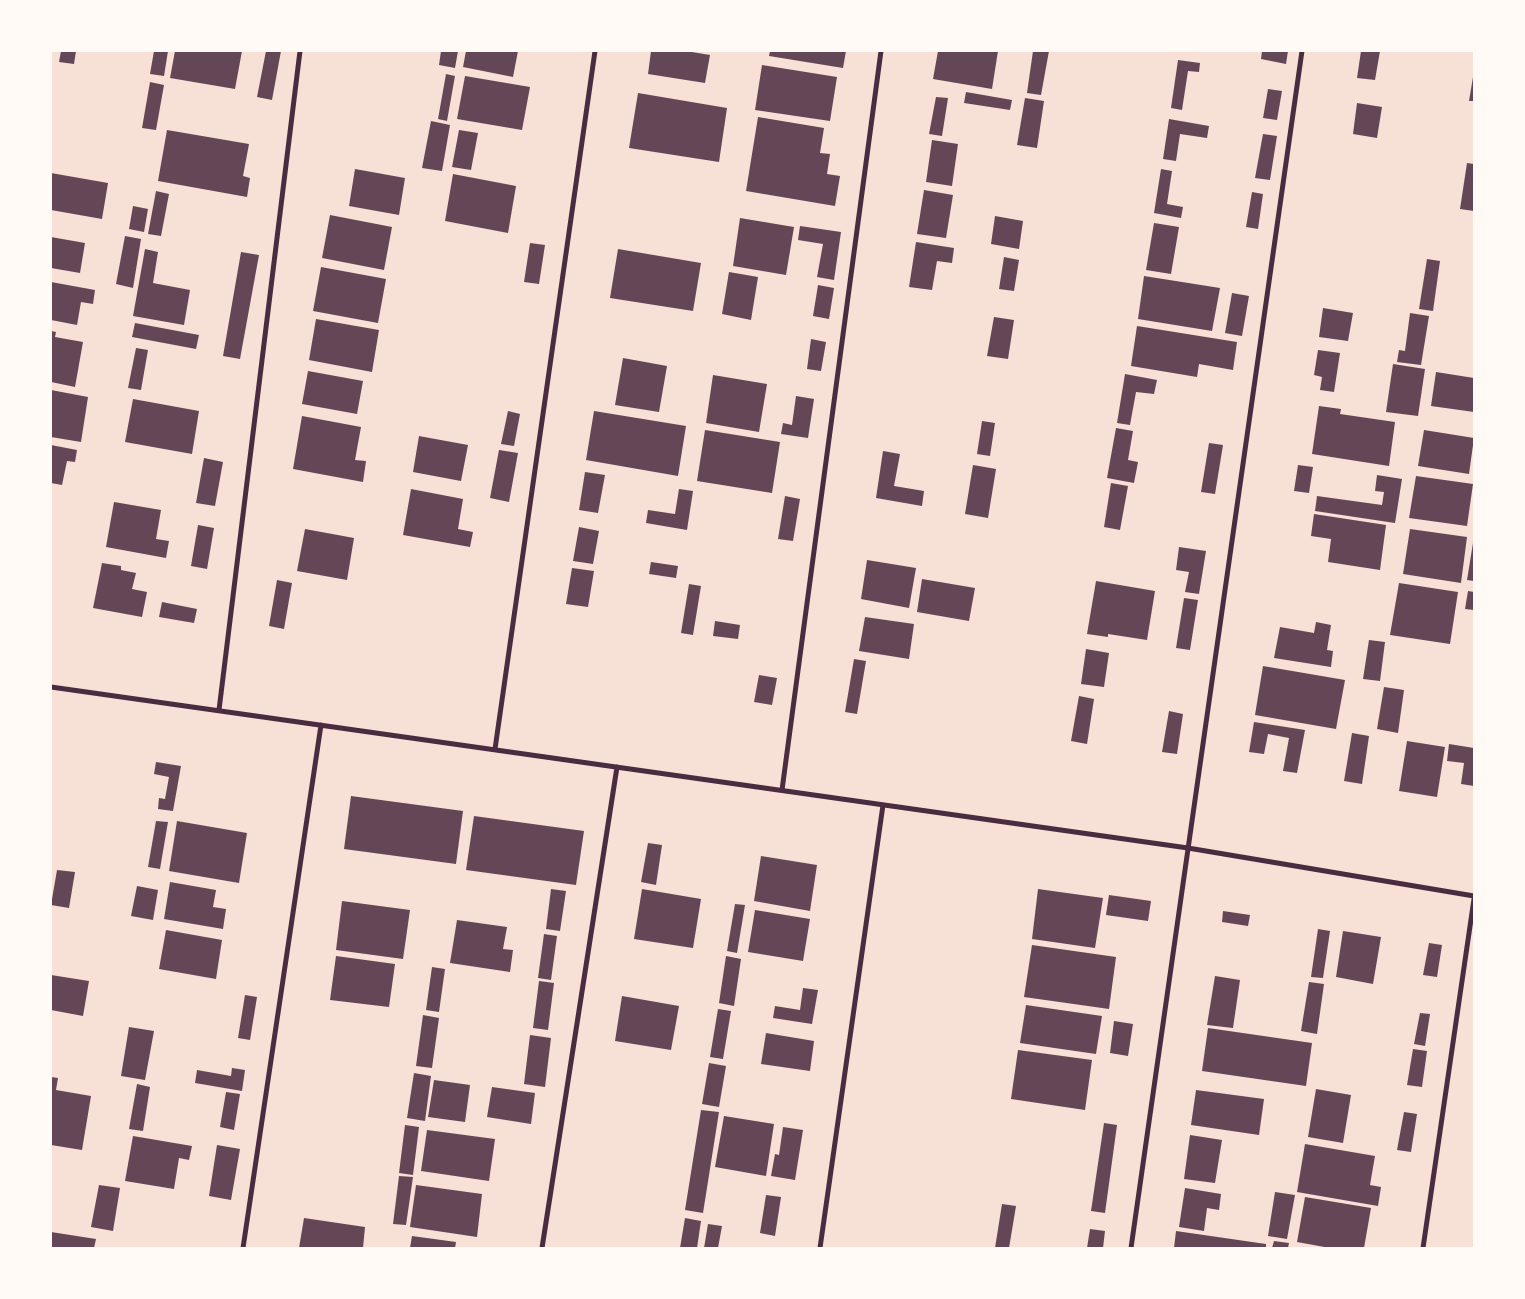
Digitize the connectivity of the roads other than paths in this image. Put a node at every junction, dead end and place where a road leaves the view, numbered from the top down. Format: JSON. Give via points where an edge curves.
{"nodes":[{"id":1,"x":300,"y":51,"type":"edge"},
{"id":2,"x":595,"y":51,"type":"edge"},
{"id":3,"x":881,"y":51,"type":"edge"},
{"id":4,"x":1302,"y":51,"type":"edge"},
{"id":5,"x":51,"y":687,"type":"edge"},
{"id":6,"x":219,"y":710,"type":"junction"},
{"id":7,"x":321,"y":724,"type":"junction"},
{"id":8,"x":495,"y":749,"type":"junction"},
{"id":9,"x":617,"y":766,"type":"junction"},
{"id":10,"x":782,"y":790,"type":"junction"},
{"id":11,"x":883,"y":805,"type":"junction"},
{"id":12,"x":1188,"y":848,"type":"junction"},
{"id":13,"x":1474,"y":898,"type":"edge"},
{"id":14,"x":243,"y":1248,"type":"edge"},
{"id":15,"x":542,"y":1248,"type":"edge"},
{"id":16,"x":820,"y":1248,"type":"edge"},
{"id":17,"x":1131,"y":1248,"type":"edge"},
{"id":18,"x":1423,"y":1248,"type":"edge"}],
"edges":[{"from":1,"to":6,"type":"street"},
{"from":2,"to":8,"type":"street"},
{"from":3,"to":10,"type":"street"},
{"from":4,"to":12,"type":"street"},
{"from":5,"to":6,"type":"street"},
{"from":6,"to":7,"type":"street"},
{"from":7,"to":8,"type":"street"},
{"from":7,"to":14,"type":"street"},
{"from":8,"to":9,"type":"street"},
{"from":9,"to":10,"type":"street"},
{"from":9,"to":15,"type":"street"},
{"from":10,"to":11,"type":"street"},
{"from":11,"to":12,"type":"street"},
{"from":11,"to":16,"type":"street"},
{"from":12,"to":13,"type":"street"},
{"from":12,"to":17,"type":"street"},
{"from":13,"to":18,"type":"street"}]}
